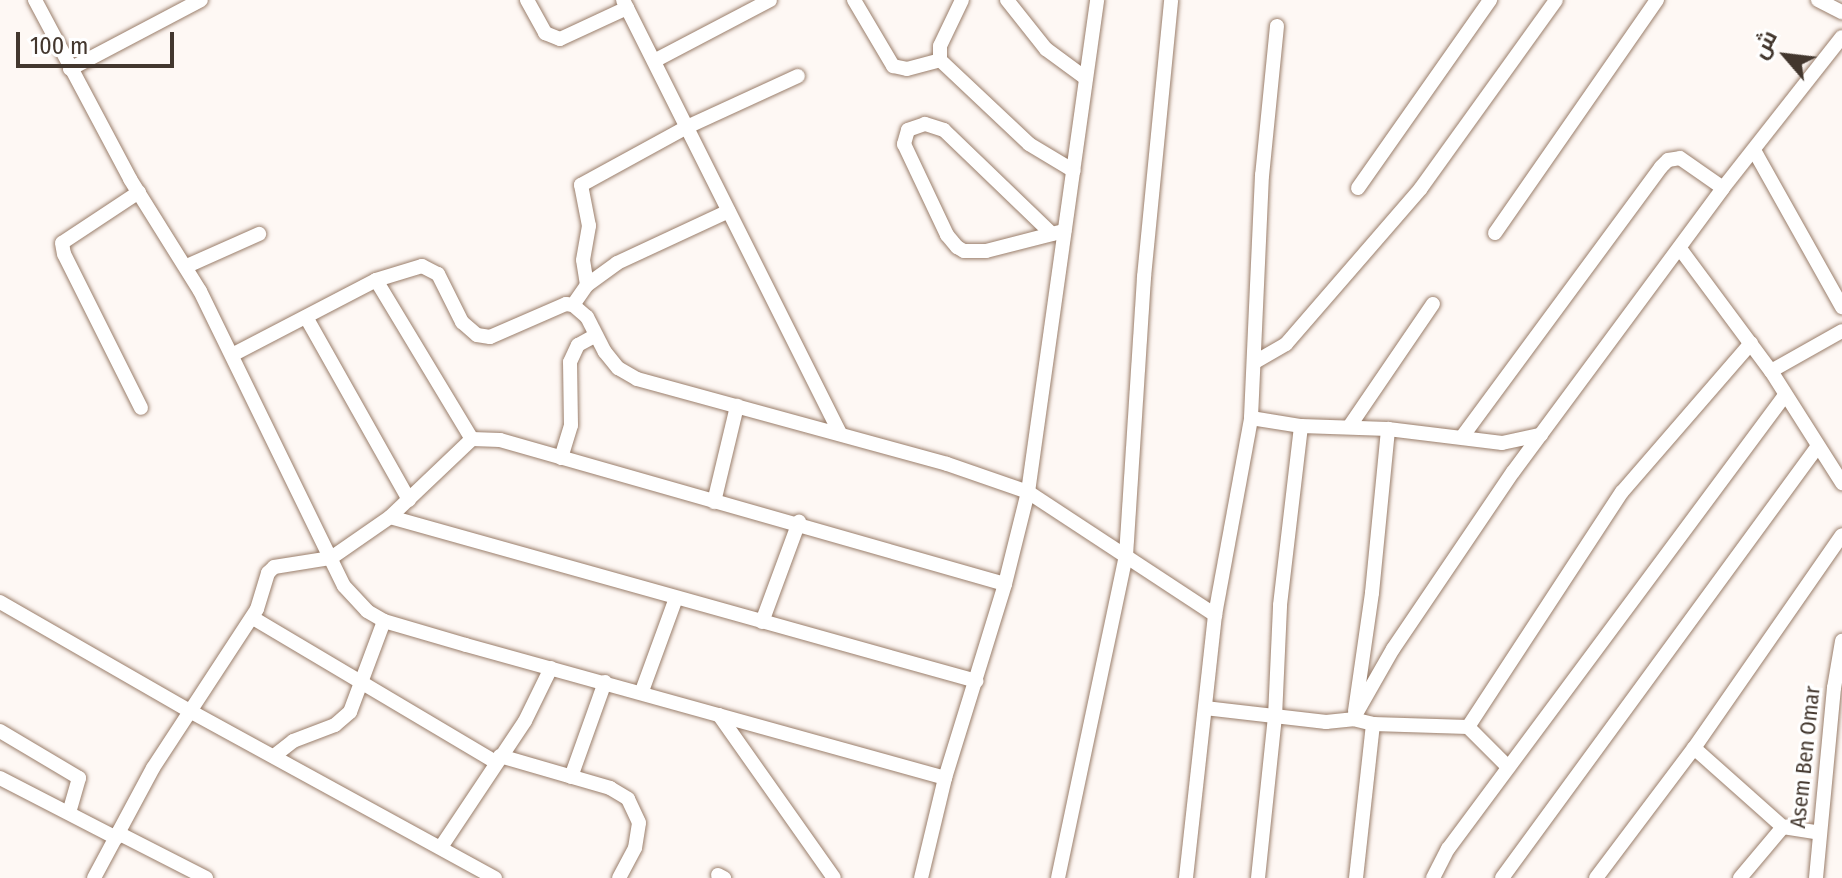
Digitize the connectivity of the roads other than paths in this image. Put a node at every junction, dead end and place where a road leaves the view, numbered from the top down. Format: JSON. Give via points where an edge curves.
{"nodes":[{"id":1,"x":35,"y":0,"type":"edge"},
{"id":2,"x":201,"y":0,"type":"edge"},
{"id":3,"x":527,"y":0,"type":"edge"},
{"id":4,"x":770,"y":0,"type":"edge"},
{"id":5,"x":854,"y":0,"type":"edge"},
{"id":6,"x":962,"y":0,"type":"edge"},
{"id":7,"x":1007,"y":0,"type":"edge"},
{"id":8,"x":1097,"y":0,"type":"edge"},
{"id":9,"x":1171,"y":0,"type":"edge"},
{"id":10,"x":1490,"y":0,"type":"edge"},
{"id":11,"x":1556,"y":0,"type":"edge"},
{"id":12,"x":1657,"y":0,"type":"edge"},
{"id":13,"x":1818,"y":0,"type":"edge"},
{"id":14,"x":625,"y":4,"type":"edge"},
{"id":15,"x":1842,"y":12,"type":"edge"},
{"id":16,"x":1277,"y":26,"type":"dead end"},
{"id":17,"x":1842,"y":38,"type":"edge"},
{"id":18,"x":940,"y":60,"type":"junction"},
{"id":19,"x":654,"y":61,"type":"junction"},
{"id":20,"x":70,"y":69,"type":"junction"},
{"id":21,"x":798,"y":76,"type":"dead end"},
{"id":22,"x":1084,"y":77,"type":"junction"},
{"id":23,"x":687,"y":127,"type":"junction"},
{"id":24,"x":1755,"y":152,"type":"junction"},
{"id":25,"x":1074,"y":171,"type":"junction"},
{"id":26,"x":1358,"y":188,"type":"dead end"},
{"id":27,"x":1723,"y":188,"type":"junction"},
{"id":28,"x":139,"y":192,"type":"junction"},
{"id":29,"x":729,"y":211,"type":"junction"},
{"id":30,"x":1058,"y":232,"type":"junction"},
{"id":31,"x":1495,"y":233,"type":"dead end"},
{"id":32,"x":259,"y":234,"type":"dead end"},
{"id":33,"x":1681,"y":250,"type":"junction"},
{"id":34,"x":187,"y":266,"type":"junction"},
{"id":35,"x":376,"y":280,"type":"junction"},
{"id":36,"x":587,"y":285,"type":"junction"},
{"id":37,"x":1433,"y":304,"type":"dead end"},
{"id":38,"x":573,"y":305,"type":"junction"},
{"id":39,"x":1842,"y":307,"type":"edge"},
{"id":40,"x":306,"y":317,"type":"junction"},
{"id":41,"x":1842,"y":331,"type":"edge"},
{"id":42,"x":594,"y":336,"type":"junction"},
{"id":43,"x":1751,"y":343,"type":"junction"},
{"id":44,"x":232,"y":355,"type":"junction"},
{"id":45,"x":1255,"y":362,"type":"junction"},
{"id":46,"x":1771,"y":371,"type":"junction"},
{"id":47,"x":1785,"y":395,"type":"junction"},
{"id":48,"x":737,"y":406,"type":"junction"},
{"id":49,"x":141,"y":408,"type":"dead end"},
{"id":50,"x":1251,"y":418,"type":"junction"},
{"id":51,"x":1301,"y":426,"type":"junction"},
{"id":52,"x":1349,"y":427,"type":"junction"},
{"id":53,"x":1388,"y":429,"type":"junction"},
{"id":54,"x":840,"y":434,"type":"junction"},
{"id":55,"x":1541,"y":435,"type":"junction"},
{"id":56,"x":1462,"y":437,"type":"junction"},
{"id":57,"x":472,"y":439,"type":"junction"},
{"id":58,"x":1818,"y":446,"type":"junction"},
{"id":59,"x":561,"y":458,"type":"junction"},
{"id":60,"x":1835,"y":463,"type":"edge"},
{"id":61,"x":1842,"y":483,"type":"edge"},
{"id":62,"x":1028,"y":492,"type":"junction"},
{"id":63,"x":409,"y":500,"type":"junction"},
{"id":64,"x":714,"y":502,"type":"junction"},
{"id":65,"x":390,"y":517,"type":"junction"},
{"id":66,"x":799,"y":522,"type":"junction"},
{"id":67,"x":1842,"y":535,"type":"edge"},
{"id":68,"x":1126,"y":556,"type":"junction"},
{"id":69,"x":331,"y":558,"type":"junction"},
{"id":70,"x":1005,"y":584,"type":"junction"},
{"id":71,"x":676,"y":598,"type":"junction"},
{"id":72,"x":0,"y":602,"type":"edge"},
{"id":73,"x":1215,"y":615,"type":"junction"},
{"id":74,"x":253,"y":618,"type":"junction"},
{"id":75,"x":384,"y":621,"type":"junction"},
{"id":76,"x":762,"y":622,"type":"junction"},
{"id":77,"x":1842,"y":641,"type":"edge"},
{"id":78,"x":551,"y":668,"type":"junction"},
{"id":79,"x":359,"y":681,"type":"junction"},
{"id":80,"x":976,"y":681,"type":"junction"},
{"id":81,"x":605,"y":682,"type":"junction"},
{"id":82,"x":642,"y":691,"type":"junction"},
{"id":83,"x":1205,"y":708,"type":"junction"},
{"id":84,"x":188,"y":710,"type":"junction"},
{"id":85,"x":719,"y":715,"type":"junction"},
{"id":86,"x":1275,"y":717,"type":"junction"},
{"id":87,"x":1353,"y":719,"type":"junction"},
{"id":88,"x":1373,"y":724,"type":"junction"},
{"id":89,"x":1468,"y":727,"type":"junction"},
{"id":90,"x":0,"y":731,"type":"edge"},
{"id":91,"x":1694,"y":748,"type":"junction"},
{"id":92,"x":274,"y":756,"type":"junction"},
{"id":93,"x":498,"y":759,"type":"junction"},
{"id":94,"x":1508,"y":767,"type":"junction"},
{"id":95,"x":571,"y":777,"type":"junction"},
{"id":96,"x":0,"y":778,"type":"edge"},
{"id":97,"x":945,"y":778,"type":"junction"},
{"id":98,"x":69,"y":812,"type":"junction"},
{"id":99,"x":1783,"y":827,"type":"junction"},
{"id":100,"x":1820,"y":833,"type":"junction"},
{"id":101,"x":117,"y":836,"type":"junction"},
{"id":102,"x":441,"y":847,"type":"junction"},
{"id":103,"x":94,"y":878,"type":"edge"},
{"id":104,"x":206,"y":878,"type":"edge"},
{"id":105,"x":495,"y":878,"type":"edge"},
{"id":106,"x":619,"y":878,"type":"edge"},
{"id":107,"x":834,"y":878,"type":"edge"},
{"id":108,"x":921,"y":878,"type":"edge"},
{"id":109,"x":1058,"y":878,"type":"edge"},
{"id":110,"x":1186,"y":878,"type":"edge"},
{"id":111,"x":1258,"y":878,"type":"edge"},
{"id":112,"x":1356,"y":878,"type":"edge"},
{"id":113,"x":1433,"y":878,"type":"edge"},
{"id":114,"x":1502,"y":878,"type":"edge"},
{"id":115,"x":1596,"y":878,"type":"edge"},
{"id":116,"x":1740,"y":878,"type":"edge"},
{"id":117,"x":1816,"y":878,"type":"edge"}],
"edges":[{"from":1,"to":20,"type":"street"},
{"from":2,"to":20,"type":"street"},
{"from":3,"to":14,"type":"street","via":[[545,33],[560,39]]},
{"from":4,"to":19,"type":"street"},
{"from":5,"to":18,"type":"street","via":[[893,66],[907,69]]},
{"from":6,"to":18,"type":"street","via":[[940,46]]},
{"from":7,"to":22,"type":"street","via":[[1046,49]]},
{"from":8,"to":22,"type":"street"},
{"from":9,"to":68,"type":"street","via":[[1144,277]]},
{"from":10,"to":26,"type":"street"},
{"from":11,"to":45,"type":"street","via":[[1421,188],[1286,344]]},
{"from":12,"to":31,"type":"street"},
{"from":13,"to":15,"type":"street"},
{"from":14,"to":19,"type":"street"},
{"from":16,"to":45,"type":"street","via":[[1262,175]]},
{"from":17,"to":24,"type":"street"},
{"from":18,"to":25,"type":"street","via":[[1029,144]]},
{"from":19,"to":23,"type":"street"},
{"from":20,"to":28,"type":"street"},
{"from":21,"to":23,"type":"street"},
{"from":22,"to":25,"type":"street"},
{"from":23,"to":29,"type":"street"},
{"from":23,"to":36,"type":"street","via":[[581,185],[589,226],[583,260]]},
{"from":24,"to":27,"type":"street"},
{"from":24,"to":39,"type":"street"},
{"from":25,"to":30,"type":"street"},
{"from":27,"to":33,"type":"street"},
{"from":27,"to":56,"type":"street","via":[[1694,165],[1680,158],[1668,160]]},
{"from":28,"to":34,"type":"street"},
{"from":28,"to":49,"type":"street","via":[[62,243]]},
{"from":29,"to":36,"type":"street","via":[[617,263]]},
{"from":29,"to":54,"type":"street"},
{"from":30,"to":30,"type":"street","via":[[944,130],[925,124],[908,130],[904,144],[957,247],[986,251]]},
{"from":30,"to":62,"type":"street"},
{"from":32,"to":34,"type":"street"},
{"from":33,"to":43,"type":"street"},
{"from":33,"to":55,"type":"street"},
{"from":34,"to":44,"type":"street"},
{"from":35,"to":38,"type":"street","via":[[411,266],[430,268],[468,330],[483,336]]},
{"from":35,"to":40,"type":"street"},
{"from":35,"to":57,"type":"street"},
{"from":36,"to":38,"type":"street"},
{"from":37,"to":52,"type":"street"},
{"from":38,"to":42,"type":"street","via":[[587,317]]},
{"from":40,"to":44,"type":"street"},
{"from":40,"to":63,"type":"street"},
{"from":41,"to":46,"type":"street"},
{"from":42,"to":48,"type":"street","via":[[618,368],[637,379]]},
{"from":42,"to":59,"type":"street","via":[[578,345],[570,362],[571,425]]},
{"from":43,"to":46,"type":"street"},
{"from":43,"to":89,"type":"street","via":[[1622,492]]},
{"from":44,"to":69,"type":"street"},
{"from":45,"to":50,"type":"street"},
{"from":46,"to":47,"type":"street"},
{"from":47,"to":58,"type":"street"},
{"from":47,"to":94,"type":"street"},
{"from":48,"to":54,"type":"street"},
{"from":48,"to":64,"type":"street"},
{"from":50,"to":51,"type":"street"},
{"from":50,"to":73,"type":"street"},
{"from":51,"to":52,"type":"street"},
{"from":51,"to":86,"type":"street","via":[[1280,605]]},
{"from":52,"to":53,"type":"street"},
{"from":53,"to":56,"type":"street"},
{"from":53,"to":87,"type":"street"},
{"from":54,"to":62,"type":"street"},
{"from":55,"to":56,"type":"street","via":[[1502,443]]},
{"from":55,"to":87,"type":"street","via":[[1393,649]]},
{"from":57,"to":59,"type":"street","via":[[500,440]]},
{"from":57,"to":63,"type":"street"},
{"from":58,"to":60,"type":"street"},
{"from":58,"to":114,"type":"street"},
{"from":59,"to":64,"type":"street"},
{"from":60,"to":61,"type":"street"},
{"from":62,"to":68,"type":"street"},
{"from":62,"to":70,"type":"street"},
{"from":63,"to":65,"type":"street"},
{"from":64,"to":66,"type":"street"},
{"from":65,"to":69,"type":"street"},
{"from":65,"to":71,"type":"street"},
{"from":66,"to":70,"type":"street"},
{"from":66,"to":76,"type":"street"},
{"from":67,"to":91,"type":"street"},
{"from":68,"to":73,"type":"street"},
{"from":68,"to":109,"type":"street"},
{"from":69,"to":74,"type":"street","via":[[274,567]]},
{"from":69,"to":75,"type":"street","via":[[355,600]]},
{"from":70,"to":80,"type":"street"},
{"from":71,"to":76,"type":"street"},
{"from":71,"to":82,"type":"street"},
{"from":72,"to":84,"type":"street"},
{"from":73,"to":83,"type":"street"},
{"from":74,"to":79,"type":"street"},
{"from":74,"to":84,"type":"street"},
{"from":75,"to":78,"type":"street"},
{"from":75,"to":79,"type":"street"},
{"from":76,"to":80,"type":"street"},
{"from":77,"to":100,"type":"street","name":"Asem Ben Omar"},
{"from":78,"to":81,"type":"street"},
{"from":78,"to":93,"type":"street"},
{"from":79,"to":92,"type":"street","via":[[356,702],[342,720],[293,741]]},
{"from":79,"to":93,"type":"street"},
{"from":80,"to":97,"type":"street"},
{"from":81,"to":82,"type":"street"},
{"from":81,"to":95,"type":"street"},
{"from":82,"to":85,"type":"street"},
{"from":83,"to":86,"type":"street"},
{"from":83,"to":110,"type":"street"},
{"from":84,"to":92,"type":"street"},
{"from":84,"to":101,"type":"street"},
{"from":85,"to":97,"type":"street"},
{"from":85,"to":107,"type":"street"},
{"from":86,"to":87,"type":"street"},
{"from":86,"to":111,"type":"street"},
{"from":87,"to":88,"type":"street"},
{"from":88,"to":89,"type":"street"},
{"from":88,"to":112,"type":"street"},
{"from":89,"to":94,"type":"street"},
{"from":90,"to":98,"type":"street","via":[[79,778]]},
{"from":91,"to":99,"type":"street"},
{"from":91,"to":115,"type":"street"},
{"from":92,"to":102,"type":"street"},
{"from":93,"to":95,"type":"street"},
{"from":93,"to":102,"type":"street"},
{"from":94,"to":113,"type":"street"},
{"from":95,"to":106,"type":"street","via":[[610,788],[634,806],[638,835]]},
{"from":96,"to":98,"type":"street"},
{"from":97,"to":108,"type":"street"},
{"from":98,"to":101,"type":"street"},
{"from":99,"to":100,"type":"street"},
{"from":99,"to":116,"type":"street"},
{"from":100,"to":117,"type":"street","name":"Asem Ben Omar"},
{"from":101,"to":103,"type":"street"},
{"from":101,"to":104,"type":"street"},
{"from":102,"to":105,"type":"street"}]}
